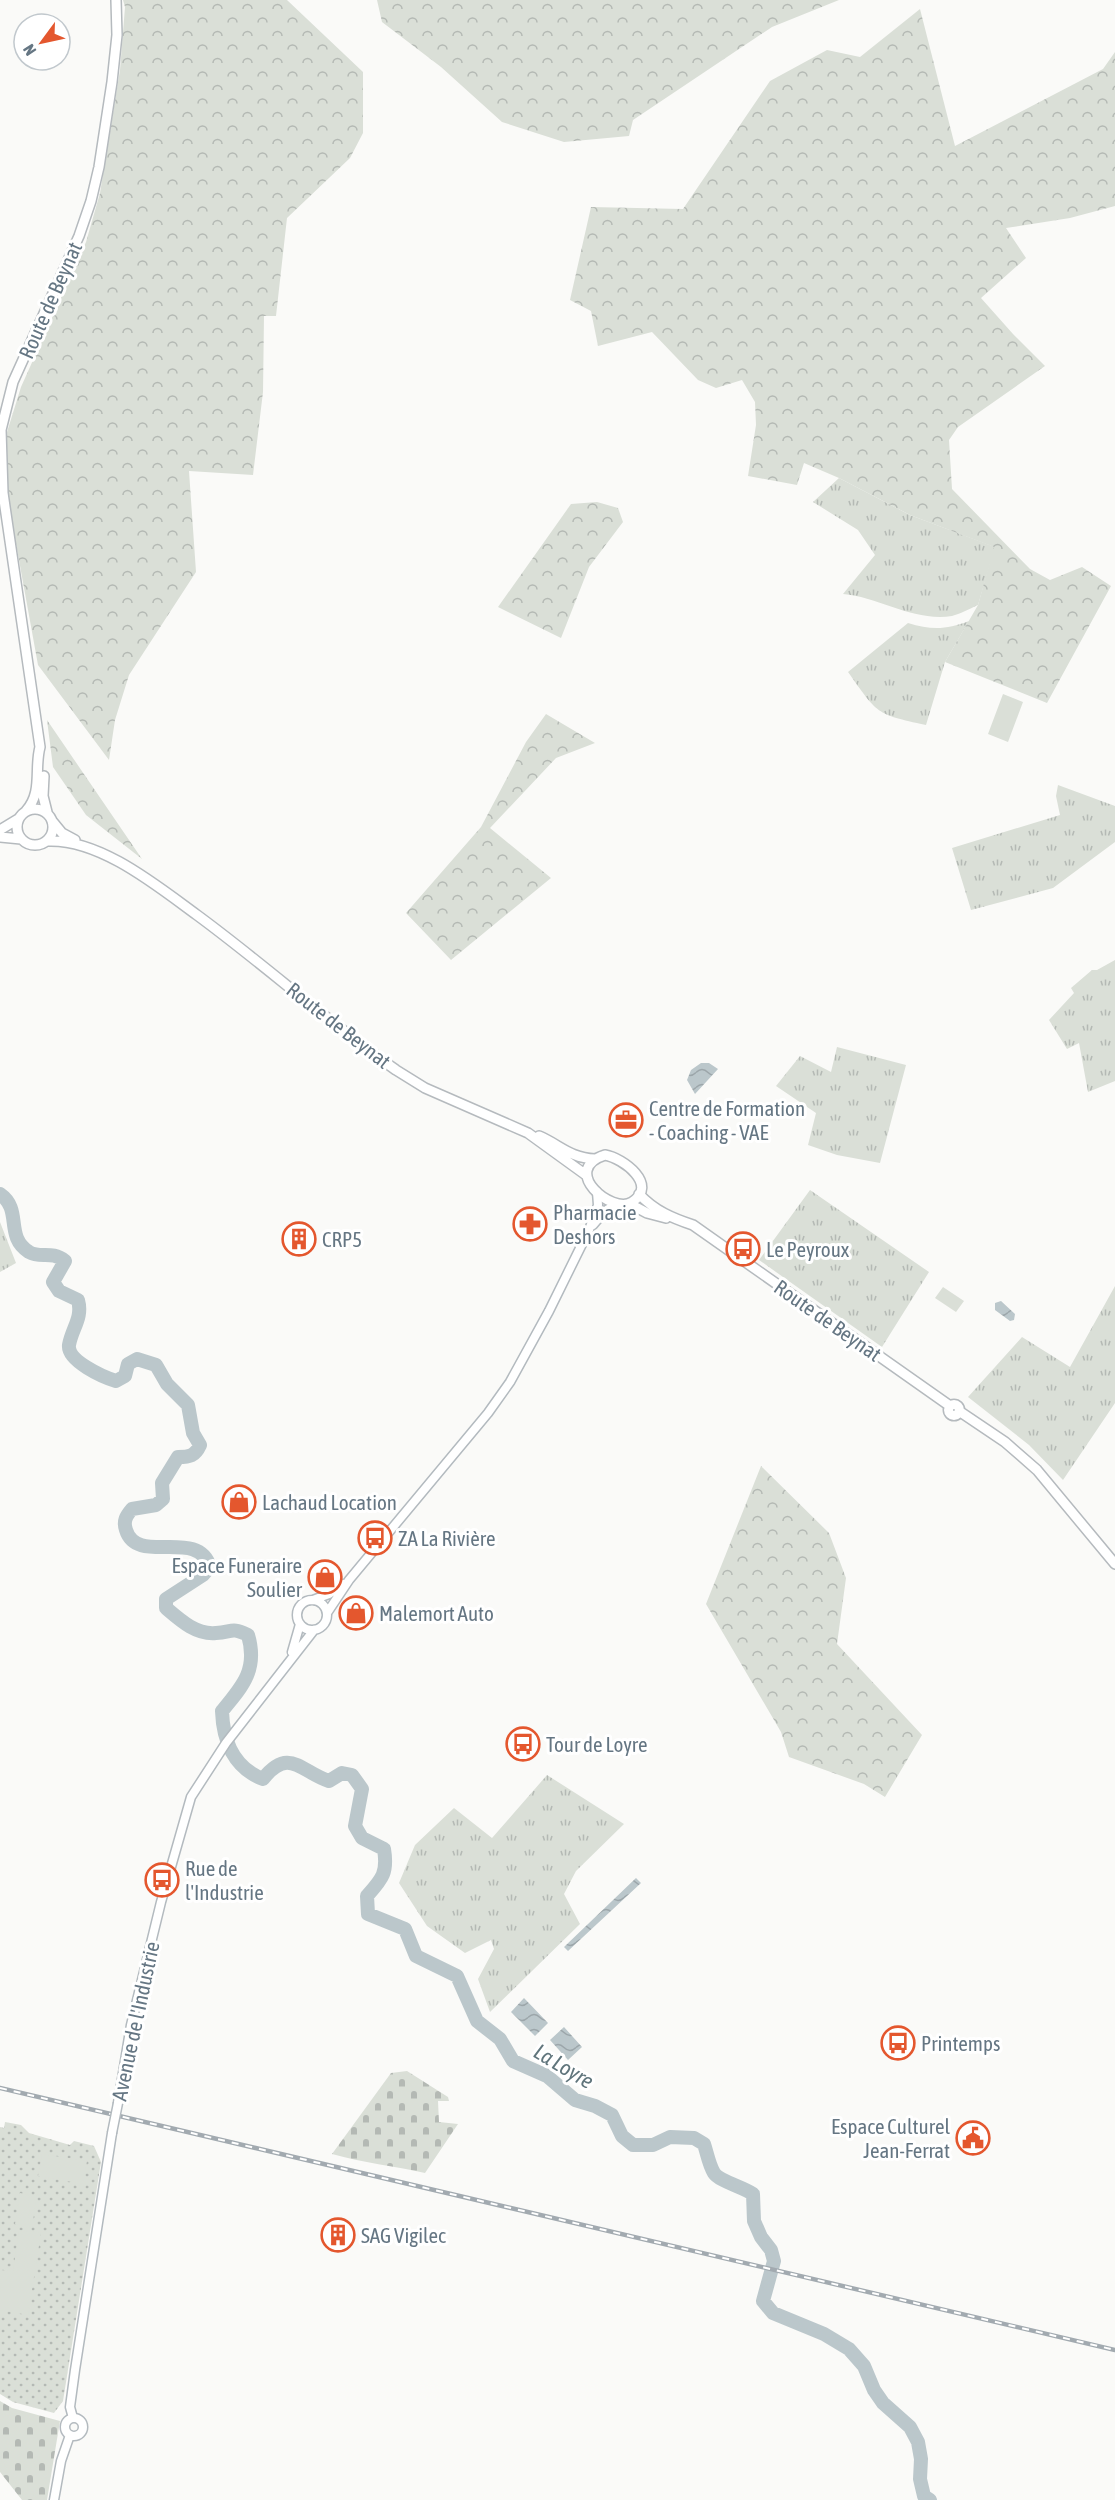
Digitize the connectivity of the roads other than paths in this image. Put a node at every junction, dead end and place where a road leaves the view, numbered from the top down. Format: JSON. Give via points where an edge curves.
{"nodes":[{"id":1,"x":116,"y":0,"type":"edge"},
{"id":2,"x":40,"y":747,"type":"junction"},
{"id":3,"x":26,"y":811,"type":"junction"},
{"id":4,"x":47,"y":812,"type":"junction"},
{"id":5,"x":18,"y":819,"type":"junction"},
{"id":6,"x":53,"y":822,"type":"junction"},
{"id":7,"x":0,"y":830,"type":"edge"},
{"id":8,"x":0,"y":837,"type":"edge"},
{"id":9,"x":21,"y":839,"type":"junction"},
{"id":10,"x":48,"y":841,"type":"junction"},
{"id":11,"x":104,"y":855,"type":"junction"},
{"id":12,"x":528,"y":1132,"type":"junction"},
{"id":13,"x":595,"y":1159,"type":"junction"},
{"id":14,"x":586,"y":1175,"type":"junction"},
{"id":15,"x":597,"y":1192,"type":"junction"},
{"id":16,"x":639,"y":1194,"type":"junction"},
{"id":17,"x":616,"y":1204,"type":"junction"},
{"id":18,"x":630,"y":1204,"type":"junction"},
{"id":19,"x":675,"y":1219,"type":"junction"},
{"id":20,"x":589,"y":1230,"type":"junction"},
{"id":21,"x":1115,"y":1564,"type":"edge"},
{"id":22,"x":349,"y":1580,"type":"junction"},
{"id":23,"x":314,"y":1600,"type":"junction"},
{"id":24,"x":327,"y":1613,"type":"junction"},
{"id":25,"x":300,"y":1624,"type":"junction"},
{"id":26,"x":314,"y":1630,"type":"junction"},
{"id":27,"x":290,"y":1658,"type":"junction"},
{"id":28,"x":73,"y":2418,"type":"junction"},
{"id":29,"x":70,"y":2435,"type":"junction"},
{"id":30,"x":54,"y":2500,"type":"edge"}],
"edges":[{"from":1,"to":2,"type":"main road","name":"Route de Beynat","via":[[112,82],[91,201],[13,382],[1,430],[3,493]]},
{"from":2,"to":3,"type":"main road","name":"Route de Beynat","via":[[34,801]]},
{"from":2,"to":4,"type":"main road"},
{"from":3,"to":4,"type":"main road","via":[[36,808]]},
{"from":3,"to":5,"type":"main road"},
{"from":4,"to":6,"type":"main road"},
{"from":5,"to":7,"type":"main road"},
{"from":5,"to":9,"type":"main road"},
{"from":6,"to":10,"type":"main road"},
{"from":6,"to":11,"type":"main road","name":"Route de Beynat","via":[[62,833]]},
{"from":8,"to":9,"type":"main road"},
{"from":9,"to":10,"type":"main road","via":[[34,846]]},
{"from":10,"to":11,"type":"main road","name":"Route de Beynat","via":[[66,841]]},
{"from":11,"to":12,"type":"main road","name":"Route de Beynat","via":[[141,874],[230,939],[396,1070],[425,1088]]},
{"from":12,"to":13,"type":"main road","via":[[556,1143],[574,1156]]},
{"from":12,"to":14,"type":"main road","name":"Route de Beynat"},
{"from":13,"to":14,"type":"main road"},
{"from":13,"to":16,"type":"main road","via":[[612,1156],[633,1170],[642,1186]]},
{"from":14,"to":15,"type":"main road"},
{"from":15,"to":17,"type":"main road"},
{"from":15,"to":20,"type":"main road","via":[[598,1205]]},
{"from":16,"to":18,"type":"main road"},
{"from":16,"to":19,"type":"main road","name":"Route de Beynat","via":[[651,1206]]},
{"from":17,"to":18,"type":"main road"},
{"from":17,"to":20,"type":"main road"},
{"from":18,"to":19,"type":"main road","name":"Route de Beynat","via":[[647,1213]]},
{"from":19,"to":21,"type":"main road","name":"Route de Beynat","via":[[693,1225],[950,1406],[951,1415],[959,1412],[1009,1446],[1037,1470]]},
{"from":20,"to":22,"type":"main road","via":[[510,1382]]},
{"from":22,"to":23,"type":"main road"},
{"from":22,"to":24,"type":"main road"},
{"from":23,"to":24,"type":"main road"},
{"from":23,"to":25,"type":"main road","via":[[299,1608]]},
{"from":24,"to":26,"type":"main road","via":[[323,1625]]},
{"from":25,"to":26,"type":"main road"},
{"from":25,"to":27,"type":"main road","name":"Avenue de l'Industrie"},
{"from":26,"to":27,"type":"main road","name":"Avenue de l'Industrie"},
{"from":27,"to":28,"type":"main road","name":"Avenue de l'Industrie","bridge":true,"via":[[221,1749],[191,1797],[176,1848],[130,2025],[75,2370],[70,2407]]},
{"from":28,"to":29,"type":"main road","via":[[66,2426]]},
{"from":28,"to":29,"type":"main road","via":[[83,2428],[78,2435]]},
{"from":29,"to":30,"type":"main road"}]}
